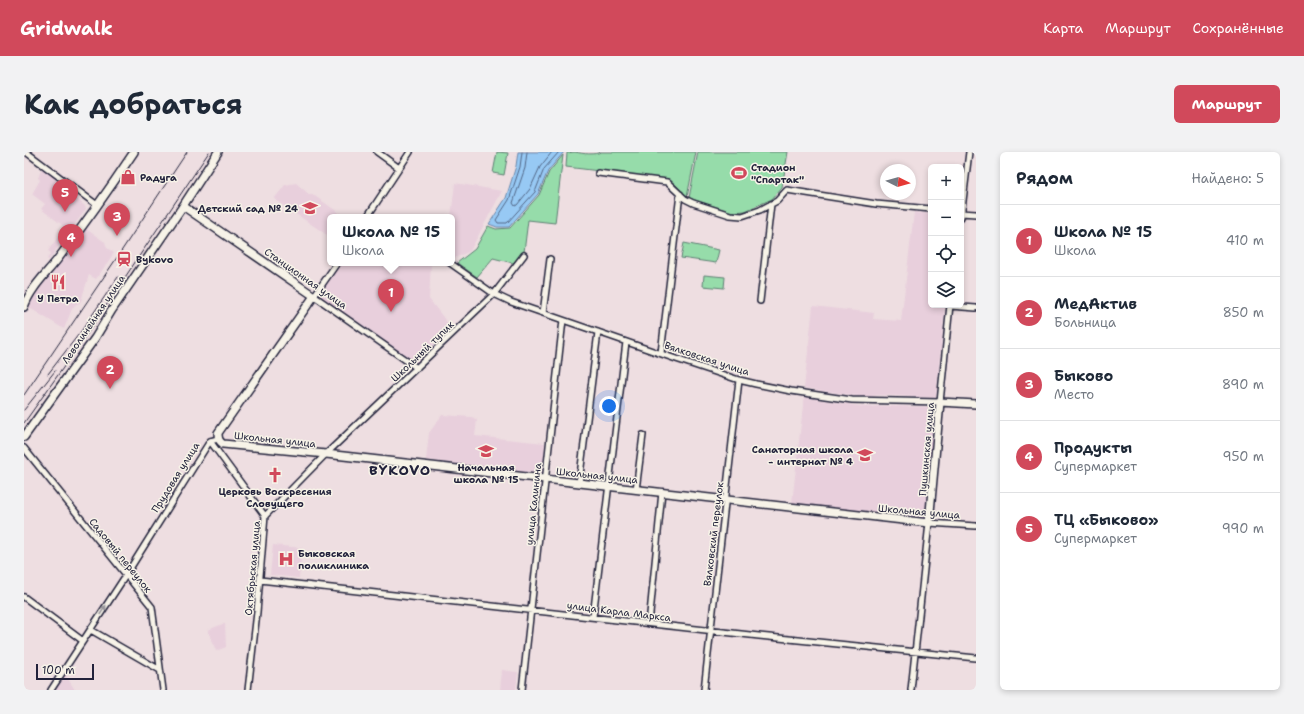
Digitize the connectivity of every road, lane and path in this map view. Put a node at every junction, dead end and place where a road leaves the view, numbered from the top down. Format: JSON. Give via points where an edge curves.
{"nodes":[{"id":1,"x":25,"y":152,"type":"edge"},
{"id":2,"x":218,"y":152,"type":"edge"},
{"id":3,"x":377,"y":152,"type":"edge"},
{"id":4,"x":410,"y":152,"type":"edge"},
{"id":5,"x":969,"y":152,"type":"edge"},
{"id":6,"x":131,"y":153,"type":"edge"},
{"id":7,"x":399,"y":168,"type":"junction"},
{"id":8,"x":598,"y":173,"type":"dead end"},
{"id":9,"x":680,"y":194,"type":"junction"},
{"id":10,"x":963,"y":200,"type":"edge"},
{"id":11,"x":771,"y":204,"type":"junction"},
{"id":12,"x":97,"y":205,"type":"junction"},
{"id":13,"x":184,"y":206,"type":"junction"},
{"id":14,"x":928,"y":210,"type":"edge"},
{"id":15,"x":964,"y":213,"type":"edge"},
{"id":16,"x":369,"y":214,"type":"edge"},
{"id":17,"x":976,"y":214,"type":"edge"},
{"id":18,"x":524,"y":255,"type":"dead end"},
{"id":19,"x":550,"y":259,"type":"dead end"},
{"id":20,"x":334,"y":266,"type":"edge"},
{"id":21,"x":454,"y":266,"type":"edge"},
{"id":22,"x":494,"y":294,"type":"junction"},
{"id":23,"x":314,"y":296,"type":"junction"},
{"id":24,"x":760,"y":300,"type":"dead end"},
{"id":25,"x":24,"y":307,"type":"edge"},
{"id":26,"x":964,"y":307,"type":"edge"},
{"id":27,"x":950,"y":308,"type":"edge"},
{"id":28,"x":976,"y":308,"type":"edge"},
{"id":29,"x":543,"y":313,"type":"junction"},
{"id":30,"x":563,"y":320,"type":"junction"},
{"id":31,"x":598,"y":332,"type":"junction"},
{"id":32,"x":626,"y":342,"type":"junction"},
{"id":33,"x":661,"y":353,"type":"junction"},
{"id":34,"x":417,"y":368,"type":"junction"},
{"id":35,"x":739,"y":380,"type":"junction"},
{"id":36,"x":940,"y":402,"type":"junction"},
{"id":37,"x":976,"y":404,"type":"edge"},
{"id":38,"x":643,"y":435,"type":"dead end"},
{"id":39,"x":24,"y":437,"type":"edge"},
{"id":40,"x":218,"y":439,"type":"junction"},
{"id":41,"x":210,"y":441,"type":"junction"},
{"id":42,"x":24,"y":448,"type":"edge"},
{"id":43,"x":326,"y":454,"type":"junction"},
{"id":44,"x":545,"y":480,"type":"junction"},
{"id":45,"x":579,"y":483,"type":"junction"},
{"id":46,"x":609,"y":487,"type":"junction"},
{"id":47,"x":636,"y":490,"type":"junction"},
{"id":48,"x":662,"y":492,"type":"junction"},
{"id":49,"x":726,"y":499,"type":"junction"},
{"id":50,"x":265,"y":516,"type":"junction"},
{"id":51,"x":929,"y":523,"type":"junction"},
{"id":52,"x":976,"y":526,"type":"edge"},
{"id":53,"x":126,"y":575,"type":"junction"},
{"id":54,"x":260,"y":580,"type":"junction"},
{"id":55,"x":24,"y":597,"type":"edge"},
{"id":56,"x":531,"y":610,"type":"junction"},
{"id":57,"x":593,"y":617,"type":"junction"},
{"id":58,"x":649,"y":624,"type":"junction"},
{"id":59,"x":90,"y":630,"type":"junction"},
{"id":60,"x":710,"y":631,"type":"junction"},
{"id":61,"x":83,"y":641,"type":"junction"},
{"id":62,"x":916,"y":652,"type":"junction"},
{"id":63,"x":976,"y":658,"type":"edge"},
{"id":64,"x":160,"y":670,"type":"junction"},
{"id":65,"x":51,"y":690,"type":"edge"},
{"id":66,"x":163,"y":690,"type":"edge"},
{"id":67,"x":248,"y":690,"type":"edge"},
{"id":68,"x":522,"y":690,"type":"edge"},
{"id":69,"x":704,"y":690,"type":"edge"},
{"id":70,"x":911,"y":690,"type":"edge"}],
"edges":[{"from":1,"to":12,"type":"street"},
{"from":2,"to":13,"type":"main road","name":"Леволинейная улица"},
{"from":3,"to":7,"type":"street"},
{"from":4,"to":7,"type":"street"},
{"from":5,"to":10,"type":"street"},
{"from":6,"to":12,"type":"main road"},
{"from":7,"to":16,"type":"street"},
{"from":8,"to":9,"type":"street","via":[[666,182]]},
{"from":9,"to":11,"type":"street","via":[[694,203],[730,215],[742,216]]},
{"from":9,"to":33,"type":"street"},
{"from":11,"to":14,"type":"street","via":[[787,190]]},
{"from":11,"to":24,"type":"street"},
{"from":12,"to":25,"type":"main road","via":[[30,293]]},
{"from":13,"to":23,"type":"main road","name":"Станционная улица"},
{"from":13,"to":39,"type":"main road","name":"Леволинейная улица"},
{"from":15,"to":17,"type":"street"},
{"from":18,"to":22,"type":"street","name":"Школьный тупик"},
{"from":19,"to":29,"type":"street"},
{"from":20,"to":23,"type":"street"},
{"from":21,"to":22,"type":"street","name":"Вялковская улица"},
{"from":22,"to":29,"type":"street","name":"Вялковская улица"},
{"from":22,"to":34,"type":"street","name":"Школьный тупик"},
{"from":23,"to":34,"type":"street","name":"Станционная улица"},
{"from":23,"to":40,"type":"main road","via":[[218,433]]},
{"from":26,"to":28,"type":"street"},
{"from":27,"to":36,"type":"street","name":"Пушкинская улица"},
{"from":29,"to":30,"type":"street","name":"Вялковская улица"},
{"from":30,"to":31,"type":"street","name":"Вялковская улица"},
{"from":30,"to":44,"type":"street","name":"улица Калинина"},
{"from":31,"to":32,"type":"street","name":"Вялковская улица"},
{"from":31,"to":45,"type":"street"},
{"from":32,"to":33,"type":"street","name":"Вялковская улица"},
{"from":32,"to":46,"type":"street"},
{"from":33,"to":35,"type":"street","name":"Вялковская улица"},
{"from":34,"to":43,"type":"street","name":"Школьный тупик"},
{"from":35,"to":36,"type":"street","name":"Вялковская улица","via":[[852,400]]},
{"from":35,"to":49,"type":"street","name":"Вялковский переулок"},
{"from":36,"to":37,"type":"main road","name":"Вялковская улица"},
{"from":36,"to":51,"type":"main road","name":"Пушкинская улица"},
{"from":38,"to":47,"type":"street"},
{"from":40,"to":41,"type":"street","name":"Прудовая улица"},
{"from":40,"to":43,"type":"main road","name":"Школьная улица","via":[[223,444]]},
{"from":41,"to":50,"type":"street","name":"Октябрьская улица"},
{"from":41,"to":53,"type":"street","name":"Прудовая улица"},
{"from":42,"to":53,"type":"street","name":"Садовый переулок"},
{"from":43,"to":44,"type":"main road","name":"Школьная улица"},
{"from":43,"to":50,"type":"street","name":"Школьный тупик"},
{"from":44,"to":45,"type":"main road","name":"Школьная улица"},
{"from":44,"to":56,"type":"street","name":"улица Калинина"},
{"from":45,"to":46,"type":"main road","name":"Школьная улица"},
{"from":46,"to":47,"type":"main road","name":"Школьная улица"},
{"from":46,"to":57,"type":"street"},
{"from":47,"to":48,"type":"main road","name":"Школьная улица"},
{"from":48,"to":49,"type":"main road","name":"Школьная улица"},
{"from":48,"to":58,"type":"street"},
{"from":49,"to":51,"type":"main road","name":"Школьная улица"},
{"from":49,"to":60,"type":"street","name":"Вялковский переулок"},
{"from":50,"to":54,"type":"street","name":"Октябрьская улица"},
{"from":51,"to":52,"type":"street","name":"Школьная улица"},
{"from":51,"to":62,"type":"street","name":"Пушкинская улица"},
{"from":59,"to":53,"type":"street","name":"Прудовая улица","one_way":true},
{"from":53,"to":64,"type":"street","name":"Садовый переулок","via":[[152,607]]},
{"from":54,"to":56,"type":"street","name":"улица Карла Маркса"},
{"from":54,"to":67,"type":"street","name":"Октябрьская улица"},
{"from":55,"to":61,"type":"street"},
{"from":56,"to":57,"type":"street","name":"улица Карла Маркса"},
{"from":56,"to":68,"type":"street","name":"улица Калинина"},
{"from":57,"to":58,"type":"street","name":"улица Карла Маркса"},
{"from":58,"to":60,"type":"street","name":"улица Карла Маркса"},
{"from":59,"to":61,"type":"street","name":"Прудовая улица"},
{"from":59,"to":64,"type":"street"},
{"from":60,"to":62,"type":"street","name":"улица Карла Маркса"},
{"from":60,"to":69,"type":"street","name":"Вялковский переулок"},
{"from":61,"to":65,"type":"street","name":"Прудовая улица"},
{"from":62,"to":63,"type":"street","name":"улица Карла Маркса"},
{"from":62,"to":70,"type":"street","name":"Пушкинская улица"},
{"from":64,"to":66,"type":"street","name":"Садовый переулок"}]}
